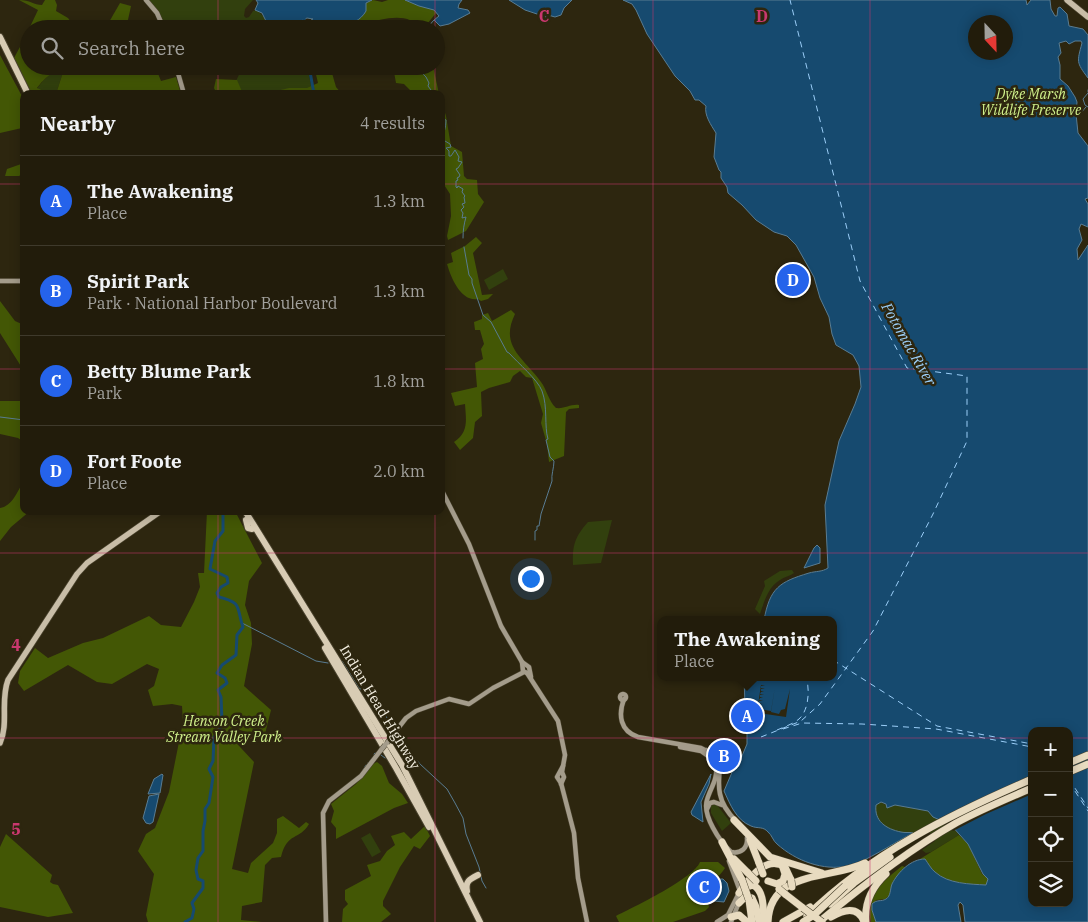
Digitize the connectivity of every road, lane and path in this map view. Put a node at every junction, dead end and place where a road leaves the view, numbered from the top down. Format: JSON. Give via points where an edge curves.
{"nodes":[{"id":1,"x":146,"y":0,"type":"edge"},
{"id":2,"x":1067,"y":0,"type":"edge"},
{"id":3,"x":1088,"y":17,"type":"edge"},
{"id":4,"x":160,"y":20,"type":"edge"},
{"id":5,"x":0,"y":37,"type":"edge"},
{"id":6,"x":0,"y":45,"type":"edge"},
{"id":7,"x":179,"y":75,"type":"edge"},
{"id":8,"x":22,"y":90,"type":"edge"},
{"id":9,"x":26,"y":90,"type":"edge"},
{"id":10,"x":183,"y":90,"type":"edge"},
{"id":11,"x":0,"y":281,"type":"edge"},
{"id":12,"x":20,"y":281,"type":"edge"},
{"id":13,"x":445,"y":498,"type":"edge"},
{"id":14,"x":155,"y":515,"type":"edge"},
{"id":15,"x":244,"y":515,"type":"edge"},
{"id":16,"x":246,"y":515,"type":"edge"},
{"id":17,"x":524,"y":669,"type":"junction"},
{"id":18,"x":339,"y":672,"type":"junction"},
{"id":19,"x":352,"y":684,"type":"junction"},
{"id":20,"x":651,"y":740,"type":"junction"},
{"id":21,"x":0,"y":743,"type":"edge"},
{"id":22,"x":385,"y":745,"type":"junction"},
{"id":23,"x":706,"y":750,"type":"junction"},
{"id":24,"x":1088,"y":757,"type":"edge"},
{"id":25,"x":1073,"y":763,"type":"edge"},
{"id":26,"x":1088,"y":765,"type":"edge"},
{"id":27,"x":1071,"y":772,"type":"edge"},
{"id":28,"x":716,"y":777,"type":"junction"},
{"id":29,"x":1028,"y":783,"type":"edge"},
{"id":30,"x":1028,"y":791,"type":"edge"},
{"id":31,"x":423,"y":807,"type":"junction"},
{"id":32,"x":725,"y":808,"type":"junction"},
{"id":33,"x":706,"y":814,"type":"junction"},
{"id":34,"x":734,"y":820,"type":"junction"},
{"id":35,"x":426,"y":821,"type":"junction"},
{"id":36,"x":714,"y":829,"type":"junction"},
{"id":37,"x":941,"y":829,"type":"junction"},
{"id":38,"x":743,"y":830,"type":"junction"},
{"id":39,"x":922,"y":833,"type":"junction"},
{"id":40,"x":722,"y":842,"type":"junction"},
{"id":41,"x":787,"y":863,"type":"junction"},
{"id":42,"x":858,"y":872,"type":"junction"},
{"id":43,"x":889,"y":872,"type":"junction"},
{"id":44,"x":834,"y":873,"type":"junction"},
{"id":45,"x":478,"y":875,"type":"dead end"},
{"id":46,"x":745,"y":877,"type":"junction"},
{"id":47,"x":768,"y":881,"type":"junction"},
{"id":48,"x":745,"y":889,"type":"junction"},
{"id":49,"x":845,"y":893,"type":"junction"},
{"id":50,"x":470,"y":899,"type":"junction"},
{"id":51,"x":738,"y":903,"type":"junction"},
{"id":52,"x":802,"y":906,"type":"junction"},
{"id":53,"x":731,"y":920,"type":"edge"},
{"id":54,"x":824,"y":921,"type":"edge"},
{"id":55,"x":326,"y":922,"type":"edge"},
{"id":56,"x":479,"y":922,"type":"edge"},
{"id":57,"x":587,"y":922,"type":"edge"},
{"id":58,"x":717,"y":922,"type":"edge"},
{"id":59,"x":747,"y":922,"type":"edge"},
{"id":60,"x":752,"y":922,"type":"edge"},
{"id":61,"x":759,"y":922,"type":"edge"},
{"id":62,"x":766,"y":922,"type":"edge"},
{"id":63,"x":783,"y":922,"type":"edge"},
{"id":64,"x":802,"y":922,"type":"edge"},
{"id":65,"x":811,"y":922,"type":"edge"},
{"id":66,"x":865,"y":922,"type":"edge"}],
"edges":[{"from":1,"to":4,"type":"main road"},
{"from":2,"to":3,"type":"main road"},
{"from":5,"to":9,"type":"highway"},
{"from":6,"to":8,"type":"highway"},
{"from":7,"to":10,"type":"main road"},
{"from":11,"to":12,"type":"main road"},
{"from":13,"to":17,"type":"main road","via":[[464,534],[499,623]]},
{"from":14,"to":21,"type":"main road","via":[[85,565],[74,578],[8,680],[4,693],[4,732]]},
{"from":15,"to":18,"type":"highway","name":"Indian Head Highway"},
{"from":16,"to":19,"type":"highway","name":"Indian Head Highway"},
{"from":17,"to":22,"type":"main road","bridge":true,"via":[[468,704],[449,699],[413,713]]},
{"from":17,"to":57,"type":"main road","via":[[560,729],[565,754],[561,785]]},
{"from":18,"to":22,"type":"highway"},
{"from":18,"to":35,"type":"highway","name":"Indian Head Highway"},
{"from":19,"to":22,"type":"highway"},
{"from":19,"to":31,"type":"highway","name":"Indian Head Highway","via":[[402,765]]},
{"from":20,"to":20,"type":"main road","via":[[628,733],[622,724],[622,699],[619,719],[624,732],[636,740]]},
{"from":20,"to":23,"type":"main road"},
{"from":20,"to":28,"type":"main road","via":[[705,753],[713,762]]},
{"from":22,"to":31,"type":"highway"},
{"from":22,"to":35,"type":"highway"},
{"from":22,"to":55,"type":"main road","via":[[356,781],[325,802],[322,820]]},
{"from":23,"to":28,"type":"main road","via":[[716,765]]},
{"from":23,"to":32,"type":"main road","via":[[718,763],[721,773],[719,791]]},
{"from":24,"to":25,"type":"highway"},
{"from":26,"to":27,"type":"highway"},
{"from":28,"to":33,"type":"main road","via":[[706,801]]},
{"from":29,"to":37,"type":"highway","via":[[983,801]]},
{"from":30,"to":37,"type":"highway"},
{"from":31,"to":50,"type":"highway","name":"Indian Head Highway"},
{"from":32,"to":33,"type":"main road","via":[[718,802],[712,802]]},
{"from":32,"to":34,"type":"main road"},
{"from":33,"to":36,"type":"main road"},
{"from":34,"to":38,"type":"main road"},
{"from":34,"to":41,"type":"highway","via":[[768,856]]},
{"from":35,"to":56,"type":"highway","name":"Indian Head Highway"},
{"from":36,"to":40,"type":"main road"},
{"from":36,"to":48,"type":"main road","via":[[740,889]]},
{"from":37,"to":39,"type":"highway"},
{"from":37,"to":43,"type":"highway"},
{"from":37,"to":49,"type":"highway"},
{"from":37,"to":49,"type":"highway","via":[[877,862]]},
{"from":38,"to":40,"type":"main road","via":[[747,843],[742,851],[731,852]]},
{"from":38,"to":47,"type":"highway","bridge":true,"via":[[753,844],[758,863]]},
{"from":39,"to":42,"type":"highway"},
{"from":39,"to":44,"type":"highway","via":[[859,866]]},
{"from":40,"to":46,"type":"highway"},
{"from":40,"to":46,"type":"highway"},
{"from":41,"to":44,"type":"highway","via":[[818,873]]},
{"from":41,"to":48,"type":"highway","via":[[774,861],[764,864],[750,876]]},
{"from":42,"to":63,"type":"highway"},
{"from":42,"to":64,"type":"highway"},
{"from":43,"to":54,"type":"highway"},
{"from":43,"to":66,"type":"highway","via":[[871,892]]},
{"from":44,"to":62,"type":"highway","via":[[801,879],[788,885],[773,902]]},
{"from":45,"to":50,"type":"highway","via":[[467,883]]},
{"from":46,"to":48,"type":"highway","bridge":true},
{"from":46,"to":60,"type":"highway","bridge":true},
{"from":46,"to":62,"type":"highway","bridge":true,"via":[[756,881],[763,899]]},
{"from":47,"to":48,"type":"highway","via":[[777,884],[783,881],[783,868],[776,865],[768,868]]},
{"from":47,"to":52,"type":"highway"},
{"from":48,"to":51,"type":"main road"},
{"from":48,"to":52,"type":"highway","via":[[759,870],[777,863],[785,867],[795,898]]},
{"from":48,"to":58,"type":"main road","via":[[728,915]]},
{"from":48,"to":61,"type":"highway","via":[[757,907]]},
{"from":48,"to":62,"type":"highway","via":[[753,885],[759,889]]},
{"from":49,"to":54,"type":"highway"},
{"from":49,"to":64,"type":"highway","bridge":true},
{"from":49,"to":65,"type":"highway"},
{"from":50,"to":56,"type":"highway","name":"Indian Head Highway"},
{"from":51,"to":53,"type":"main road"},
{"from":51,"to":61,"type":"highway","via":[[745,897],[752,898]]},
{"from":52,"to":54,"type":"highway","bridge":true},
{"from":53,"to":59,"type":"highway","via":[[739,915]]},
{"from":54,"to":66,"type":"highway","via":[[841,911],[850,910],[859,913]]}]}
